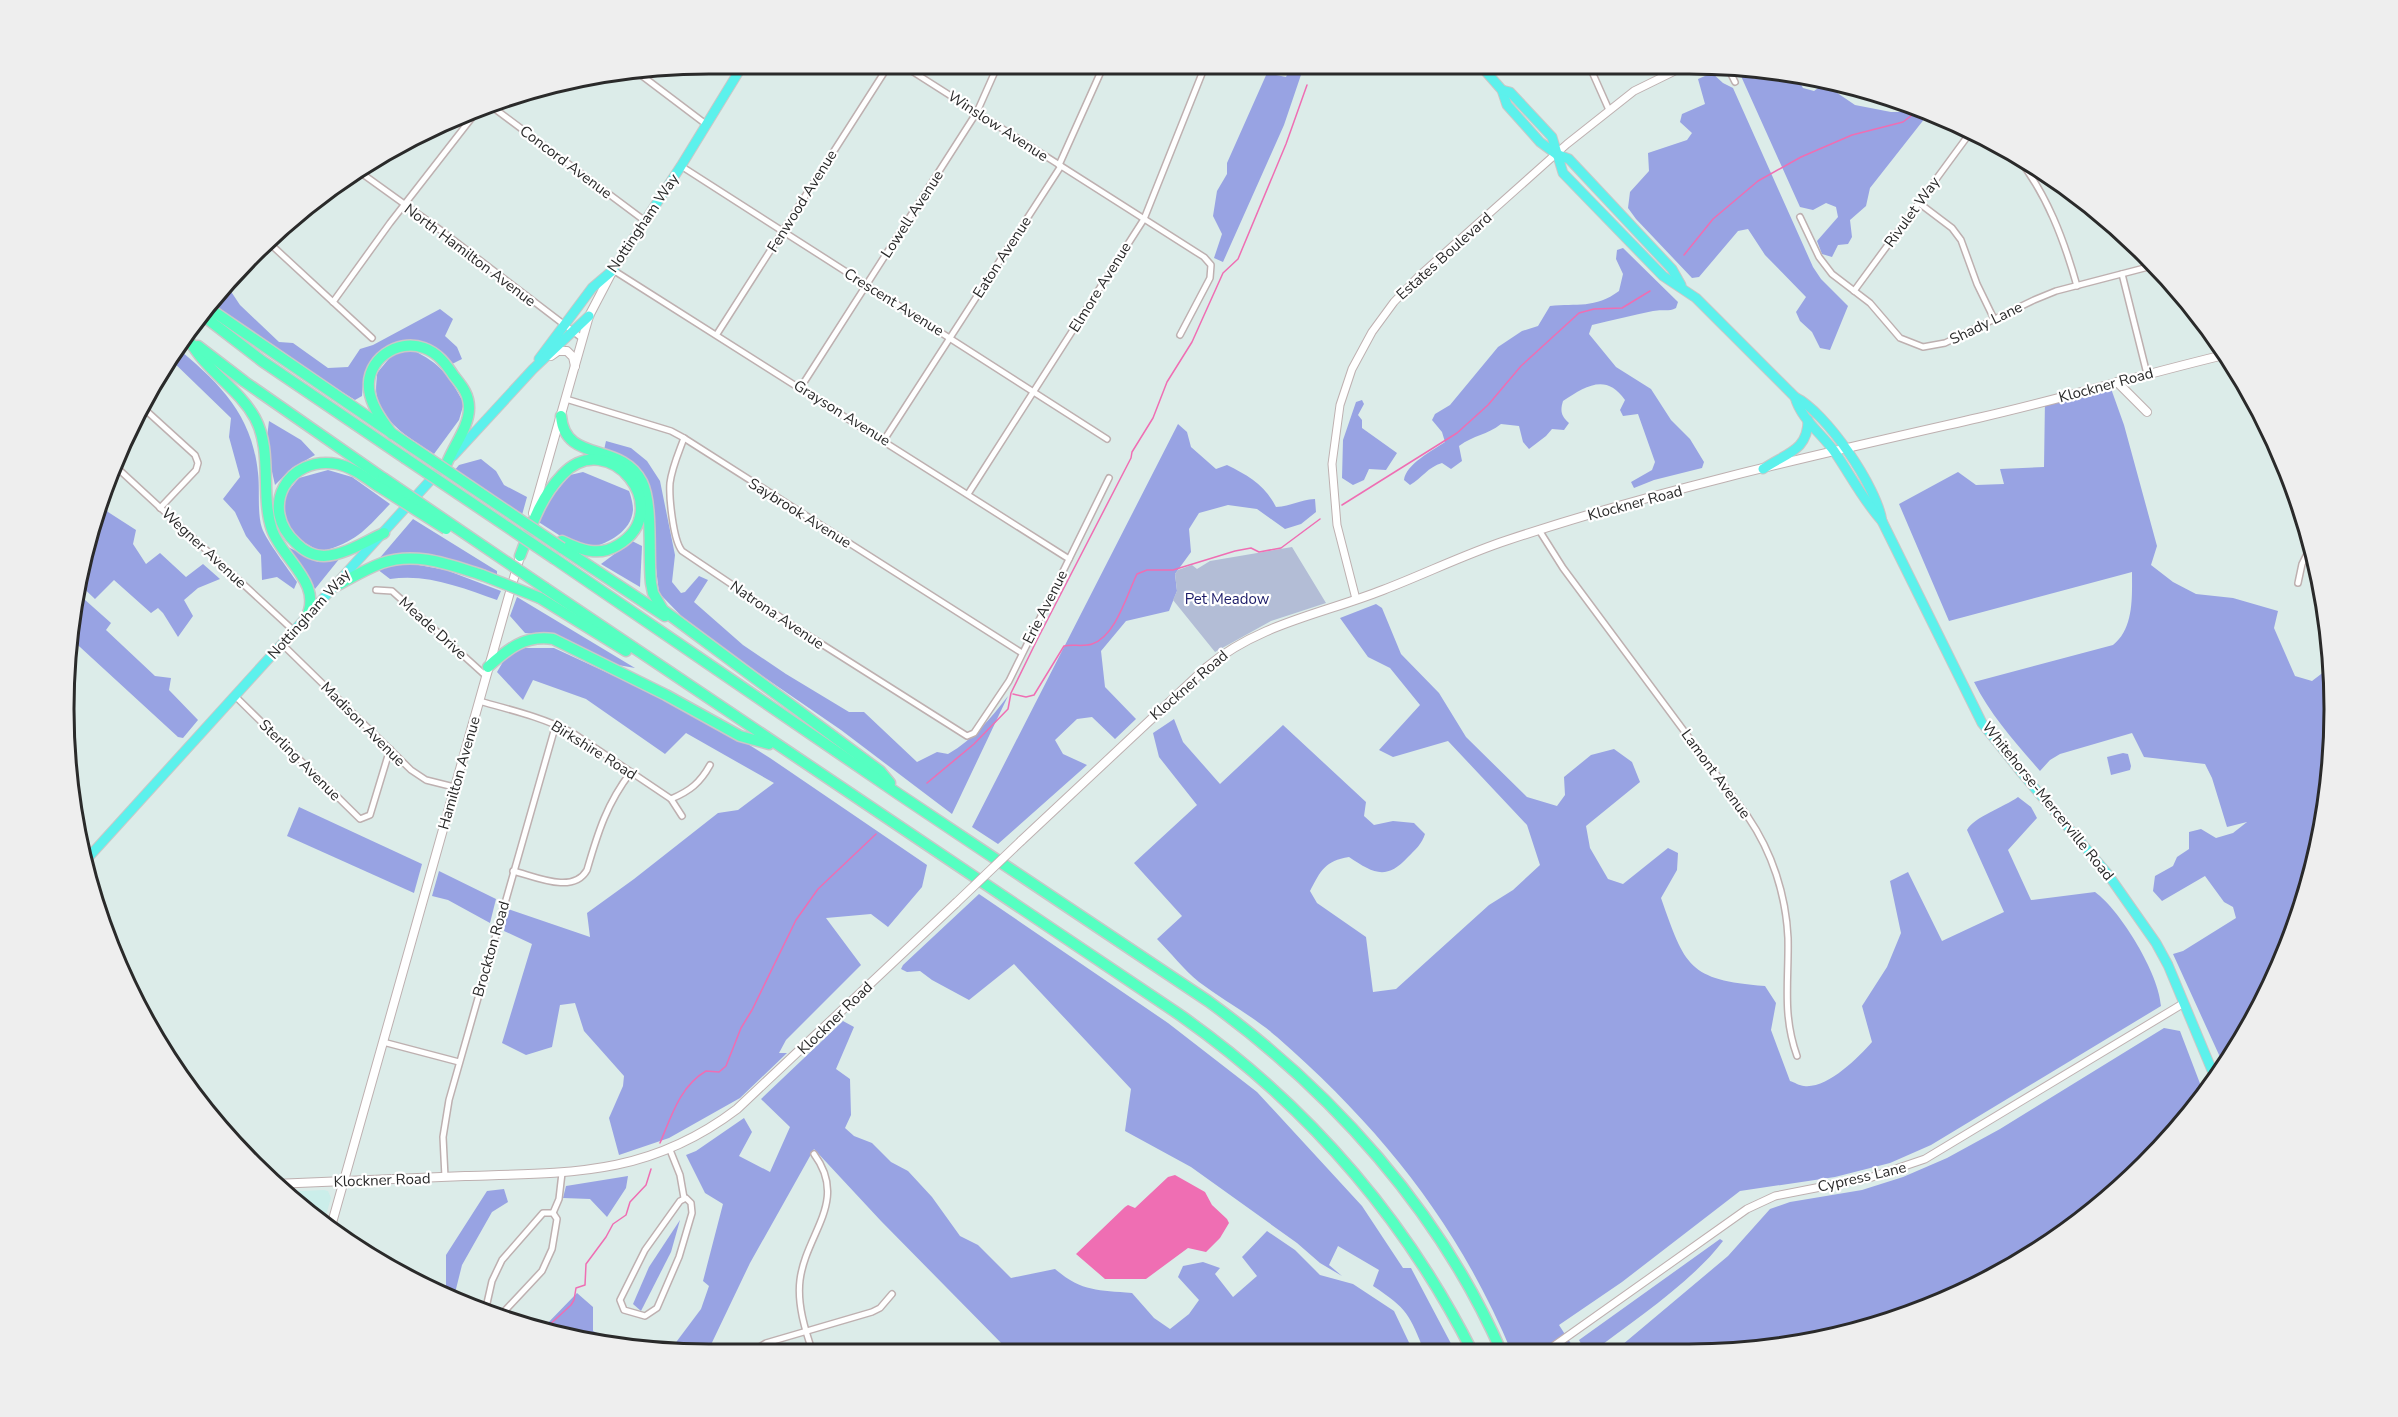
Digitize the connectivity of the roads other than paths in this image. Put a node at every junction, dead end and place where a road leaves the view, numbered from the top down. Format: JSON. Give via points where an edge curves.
{"nodes":[{"id":1,"x":737,"y":74,"type":"edge"},
{"id":2,"x":883,"y":74,"type":"edge"},
{"id":3,"x":917,"y":74,"type":"edge"},
{"id":4,"x":994,"y":74,"type":"edge"},
{"id":5,"x":1100,"y":74,"type":"edge"},
{"id":6,"x":1202,"y":74,"type":"edge"},
{"id":7,"x":1488,"y":74,"type":"edge"},
{"id":8,"x":1593,"y":74,"type":"edge"},
{"id":9,"x":1669,"y":74,"type":"edge"},
{"id":10,"x":1732,"y":75,"type":"edge"},
{"id":11,"x":644,"y":77,"type":"edge"},
{"id":12,"x":1735,"y":82,"type":"dead end"},
{"id":13,"x":496,"y":110,"type":"edge"},
{"id":14,"x":1609,"y":110,"type":"junction"},
{"id":15,"x":977,"y":112,"type":"junction"},
{"id":16,"x":470,"y":120,"type":"edge"},
{"id":17,"x":707,"y":125,"type":"junction"},
{"id":18,"x":1967,"y":137,"type":"edge"},
{"id":19,"x":1556,"y":154,"type":"junction"},
{"id":20,"x":1060,"y":165,"type":"junction"},
{"id":21,"x":681,"y":166,"type":"junction"},
{"id":22,"x":2026,"y":171,"type":"edge"},
{"id":23,"x":364,"y":176,"type":"edge"},
{"id":24,"x":1919,"y":203,"type":"junction"},
{"id":25,"x":404,"y":206,"type":"junction"},
{"id":26,"x":1800,"y":217,"type":"dead end"},
{"id":27,"x":1144,"y":219,"type":"junction"},
{"id":28,"x":645,"y":221,"type":"junction"},
{"id":29,"x":783,"y":231,"type":"junction"},
{"id":30,"x":273,"y":246,"type":"edge"},
{"id":31,"x":2147,"y":268,"type":"edge"},
{"id":32,"x":613,"y":270,"type":"junction"},
{"id":33,"x":2122,"y":274,"type":"junction"},
{"id":34,"x":867,"y":285,"type":"junction"},
{"id":35,"x":2076,"y":286,"type":"junction"},
{"id":36,"x":1682,"y":288,"type":"junction"},
{"id":37,"x":1854,"y":291,"type":"junction"},
{"id":38,"x":333,"y":302,"type":"junction"},
{"id":39,"x":214,"y":311,"type":"edge"},
{"id":40,"x":589,"y":316,"type":"junction"},
{"id":41,"x":207,"y":319,"type":"edge"},
{"id":42,"x":1994,"y":319,"type":"junction"},
{"id":43,"x":568,"y":328,"type":"junction"},
{"id":44,"x":717,"y":334,"type":"junction"},
{"id":45,"x":1180,"y":336,"type":"dead end"},
{"id":46,"x":372,"y":338,"type":"dead end"},
{"id":47,"x":950,"y":338,"type":"junction"},
{"id":48,"x":583,"y":339,"type":"junction"},
{"id":49,"x":192,"y":341,"type":"edge"},
{"id":50,"x":191,"y":342,"type":"edge"},
{"id":51,"x":2217,"y":357,"type":"edge"},
{"id":52,"x":575,"y":367,"type":"junction"},
{"id":53,"x":533,"y":369,"type":"junction"},
{"id":54,"x":2147,"y":374,"type":"junction"},
{"id":55,"x":2118,"y":382,"type":"junction"},
{"id":56,"x":801,"y":387,"type":"junction"},
{"id":57,"x":1035,"y":391,"type":"junction"},
{"id":58,"x":1796,"y":397,"type":"junction"},
{"id":59,"x":566,"y":399,"type":"junction"},
{"id":60,"x":148,"y":412,"type":"edge"},
{"id":61,"x":2147,"y":412,"type":"dead end"},
{"id":62,"x":561,"y":416,"type":"junction"},
{"id":63,"x":1805,"y":417,"type":"junction"},
{"id":64,"x":392,"y":434,"type":"junction"},
{"id":65,"x":684,"y":438,"type":"junction"},
{"id":66,"x":1107,"y":439,"type":"dead end"},
{"id":67,"x":884,"y":440,"type":"junction"},
{"id":68,"x":1845,"y":448,"type":"junction"},
{"id":69,"x":1834,"y":451,"type":"junction"},
{"id":70,"x":447,"y":463,"type":"junction"},
{"id":71,"x":1763,"y":469,"type":"junction"},
{"id":72,"x":120,"y":471,"type":"edge"},
{"id":73,"x":1109,"y":478,"type":"dead end"},
{"id":74,"x":381,"y":482,"type":"junction"},
{"id":75,"x":968,"y":494,"type":"junction"},
{"id":76,"x":160,"y":508,"type":"junction"},
{"id":77,"x":1882,"y":521,"type":"junction"},
{"id":78,"x":1539,"y":530,"type":"junction"},
{"id":79,"x":384,"y":533,"type":"junction"},
{"id":80,"x":562,"y":544,"type":"junction"},
{"id":81,"x":520,"y":556,"type":"junction"},
{"id":82,"x":2306,"y":557,"type":"edge"},
{"id":83,"x":1069,"y":559,"type":"junction"},
{"id":84,"x":2298,"y":583,"type":"dead end"},
{"id":85,"x":336,"y":586,"type":"junction"},
{"id":86,"x":376,"y":590,"type":"dead end"},
{"id":87,"x":543,"y":593,"type":"junction"},
{"id":88,"x":1356,"y":599,"type":"junction"},
{"id":89,"x":306,"y":618,"type":"junction"},
{"id":90,"x":294,"y":631,"type":"junction"},
{"id":91,"x":700,"y":639,"type":"junction"},
{"id":92,"x":282,"y":644,"type":"junction"},
{"id":93,"x":1022,"y":653,"type":"junction"},
{"id":94,"x":487,"y":672,"type":"junction"},
{"id":95,"x":236,"y":696,"type":"junction"},
{"id":96,"x":479,"y":701,"type":"junction"},
{"id":97,"x":556,"y":724,"type":"junction"},
{"id":98,"x":974,"y":733,"type":"joint"},
{"id":99,"x":777,"y":746,"type":"junction"},
{"id":100,"x":390,"y":749,"type":"junction"},
{"id":101,"x":710,"y":765,"type":"dead end"},
{"id":102,"x":632,"y":772,"type":"junction"},
{"id":103,"x":454,"y":787,"type":"junction"},
{"id":104,"x":900,"y":795,"type":"junction"},
{"id":105,"x":671,"y":799,"type":"junction"},
{"id":106,"x":682,"y":816,"type":"dead end"},
{"id":107,"x":91,"y":855,"type":"edge"},
{"id":108,"x":513,"y":872,"type":"junction"},
{"id":109,"x":2184,"y":1003,"type":"junction"},
{"id":110,"x":383,"y":1042,"type":"junction"},
{"id":111,"x":1797,"y":1056,"type":"dead end"},
{"id":112,"x":459,"y":1062,"type":"junction"},
{"id":113,"x":2211,"y":1069,"type":"edge"},
{"id":114,"x":670,"y":1149,"type":"junction"},
{"id":115,"x":814,"y":1154,"type":"dead end"},
{"id":116,"x":562,"y":1173,"type":"junction"},
{"id":117,"x":445,"y":1177,"type":"junction"},
{"id":118,"x":344,"y":1181,"type":"junction"},
{"id":119,"x":287,"y":1183,"type":"edge"},
{"id":120,"x":684,"y":1198,"type":"junction"},
{"id":121,"x":553,"y":1213,"type":"junction"},
{"id":122,"x":333,"y":1220,"type":"edge"},
{"id":123,"x":892,"y":1294,"type":"dead end"},
{"id":124,"x":487,"y":1303,"type":"edge"},
{"id":125,"x":506,"y":1310,"type":"edge"},
{"id":126,"x":807,"y":1331,"type":"junction"},
{"id":127,"x":766,"y":1343,"type":"edge"},
{"id":128,"x":810,"y":1343,"type":"edge"},
{"id":129,"x":1467,"y":1343,"type":"edge"},
{"id":130,"x":1497,"y":1343,"type":"edge"},
{"id":131,"x":1558,"y":1343,"type":"edge"}],
"edges":[{"from":1,"to":17,"type":"main road","name":"Nottingham Way"},
{"from":2,"to":29,"type":"street","name":"Fenwood Avenue"},
{"from":3,"to":15,"type":"street","name":"Winslow Avenue"},
{"from":4,"to":15,"type":"street","name":"Lowell Avenue"},
{"from":5,"to":20,"type":"street","name":"Eaton Avenue"},
{"from":6,"to":27,"type":"street","name":"Elmore Avenue"},
{"from":7,"to":19,"type":"main road","name":"Whitehorse-Mercerville Road","via":[[1552,137]]},
{"from":8,"to":14,"type":"street"},
{"from":9,"to":14,"type":"street","name":"Estates Boulevard","via":[[1634,91]]},
{"from":10,"to":12,"type":"street"},
{"from":11,"to":17,"type":"street"},
{"from":13,"to":28,"type":"street","name":"Concord Avenue"},
{"from":14,"to":19,"type":"street","name":"Estates Boulevard"},
{"from":15,"to":20,"type":"street","name":"Winslow Avenue"},
{"from":15,"to":34,"type":"street","name":"Lowell Avenue"},
{"from":16,"to":25,"type":"street"},
{"from":17,"to":21,"type":"main road","name":"Nottingham Way"},
{"from":18,"to":24,"type":"street","name":"Rivulet Way"},
{"from":19,"to":36,"type":"main road","name":"Whitehorse-Mercerville Road","via":[[1569,159],[1631,224],[1672,269]]},
{"from":19,"to":36,"type":"main road","name":"Whitehorse-Mercerville Road","via":[[1563,173],[1664,276]]},
{"from":19,"to":88,"type":"street","name":"Estates Boulevard","via":[[1406,288],[1377,324],[1352,369],[1336,423],[1332,483],[1340,543]]},
{"from":20,"to":27,"type":"street","name":"Winslow Avenue"},
{"from":20,"to":47,"type":"street","name":"Eaton Avenue"},
{"from":21,"to":28,"type":"main road","name":"Nottingham Way"},
{"from":21,"to":29,"type":"street","name":"Crescent Avenue"},
{"from":22,"to":35,"type":"street","via":[[2056,223]]},
{"from":23,"to":25,"type":"street","name":"North Hamilton Avenue"},
{"from":24,"to":37,"type":"street","name":"Rivulet Way"},
{"from":24,"to":42,"type":"street","via":[[1957,233]]},
{"from":25,"to":38,"type":"street"},
{"from":25,"to":43,"type":"street","name":"North Hamilton Avenue"},
{"from":26,"to":37,"type":"street","name":"Shady Lane","via":[[1825,266]]},
{"from":27,"to":45,"type":"street","via":[[1211,265],[1210,278]]},
{"from":27,"to":57,"type":"street","name":"Elmore Avenue"},
{"from":28,"to":32,"type":"main road","name":"Nottingham Way"},
{"from":29,"to":34,"type":"street","name":"Crescent Avenue"},
{"from":29,"to":44,"type":"street","name":"Fenwood Avenue"},
{"from":30,"to":38,"type":"street"},
{"from":31,"to":33,"type":"street","name":"Shady Lane"},
{"from":32,"to":40,"type":"main road","name":"Hamilton Avenue"},
{"from":32,"to":43,"type":"main road","name":"Nottingham Way","via":[[592,288]]},
{"from":32,"to":44,"type":"street","name":"Grayson Avenue"},
{"from":33,"to":35,"type":"street","name":"Shady Lane"},
{"from":33,"to":54,"type":"street"},
{"from":34,"to":47,"type":"street","name":"Crescent Avenue"},
{"from":34,"to":56,"type":"street","name":"Lowell Avenue"},
{"from":35,"to":42,"type":"street","name":"Shady Lane"},
{"from":36,"to":58,"type":"main road","name":"Whitehorse-Mercerville Road"},
{"from":37,"to":42,"type":"street","name":"Shady Lane","via":[[1879,312],[1900,338],[1914,345],[1937,346]]},
{"from":38,"to":46,"type":"street"},
{"from":39,"to":64,"type":"highway"},
{"from":40,"to":43,"type":"main road","name":"Nottingham Way"},
{"from":40,"to":48,"type":"main road","name":"Hamilton Avenue"},
{"from":41,"to":104,"type":"highway","bridge":true,"via":[[262,361]]},
{"from":43,"to":48,"type":"street","name":"North Hamilton Avenue"},
{"from":43,"to":53,"type":"main road","name":"Nottingham Way"},
{"from":44,"to":56,"type":"street","name":"Grayson Avenue"},
{"from":47,"to":57,"type":"street","name":"Crescent Avenue"},
{"from":47,"to":67,"type":"street","name":"Eaton Avenue"},
{"from":48,"to":52,"type":"main road","name":"Hamilton Avenue"},
{"from":49,"to":74,"type":"highway"},
{"from":50,"to":89,"type":"highway","via":[[243,399],[256,419],[270,522],[277,540],[308,586],[312,600]]},
{"from":51,"to":54,"type":"main road","name":"Klockner Road"},
{"from":52,"to":53,"type":"main road","via":[[570,353],[563,349]]},
{"from":52,"to":59,"type":"main road","name":"Hamilton Avenue"},
{"from":53,"to":70,"type":"main road","name":"Nottingham Way"},
{"from":54,"to":55,"type":"main road","name":"Klockner Road"},
{"from":55,"to":61,"type":"main road"},
{"from":55,"to":68,"type":"main road","name":"Klockner Road"},
{"from":56,"to":67,"type":"street","name":"Grayson Avenue"},
{"from":57,"to":66,"type":"street","name":"Crescent Avenue"},
{"from":57,"to":75,"type":"street","name":"Elmore Avenue"},
{"from":58,"to":63,"type":"main road","name":"Whitehorse-Mercerville Road"},
{"from":58,"to":68,"type":"main road","name":"Whitehorse-Mercerville Road","via":[[1811,408]]},
{"from":59,"to":62,"type":"main road","name":"Hamilton Avenue"},
{"from":59,"to":65,"type":"street","name":"Saybrook Avenue"},
{"from":60,"to":76,"type":"street","via":[[195,455],[198,463]]},
{"from":62,"to":81,"type":"main road","name":"Hamilton Avenue"},
{"from":62,"to":91,"type":"highway","via":[[570,441],[615,457],[637,473],[646,491],[653,593],[663,610]]},
{"from":63,"to":69,"type":"main road","name":"Whitehorse-Mercerville Road"},
{"from":63,"to":71,"type":"main road","via":[[1805,441]]},
{"from":64,"to":70,"type":"highway","via":[[372,401],[371,372],[390,350],[406,346],[431,351],[445,363],[468,398],[466,422]]},
{"from":64,"to":80,"type":"highway","bridge":true},
{"from":65,"to":93,"type":"street","name":"Saybrook Avenue"},
{"from":65,"to":98,"type":"street","name":"Natrona Avenue","via":[[670,490],[676,538],[682,551],[963,734]]},
{"from":67,"to":75,"type":"street","name":"Grayson Avenue"},
{"from":68,"to":69,"type":"main road","name":"Klockner Road"},
{"from":68,"to":77,"type":"main road","name":"Whitehorse-Mercerville Road","via":[[1874,492]]},
{"from":69,"to":71,"type":"main road","name":"Klockner Road"},
{"from":69,"to":77,"type":"main road","name":"Whitehorse-Mercerville Road"},
{"from":70,"to":79,"type":"main road","name":"Nottingham Way"},
{"from":71,"to":78,"type":"main road","name":"Klockner Road"},
{"from":72,"to":76,"type":"street","name":"Wegner Avenue"},
{"from":73,"to":83,"type":"street","name":"Erie Avenue"},
{"from":74,"to":79,"type":"highway","via":[[337,464],[307,466],[287,480],[278,504],[287,534],[315,555],[346,550]]},
{"from":74,"to":87,"type":"highway","bridge":true,"via":[[455,536],[475,540]]},
{"from":75,"to":83,"type":"street","name":"Grayson Avenue"},
{"from":76,"to":90,"type":"street","name":"Wegner Avenue"},
{"from":77,"to":109,"type":"main road","name":"Whitehorse-Mercerville Road","via":[[1982,723],[2124,895],[2168,965]]},
{"from":78,"to":88,"type":"main road","name":"Klockner Road"},
{"from":78,"to":111,"type":"street","name":"Lamont Avenue","via":[[1748,817],[1767,849],[1780,885],[1787,924],[1786,1012]]},
{"from":79,"to":85,"type":"main road","name":"Nottingham Way"},
{"from":80,"to":81,"type":"highway","via":[[592,552],[611,549],[626,540],[637,523],[640,506],[638,490],[629,475],[598,460],[566,471],[539,507]]},
{"from":80,"to":91,"type":"highway"},
{"from":81,"to":94,"type":"main road","name":"Hamilton Avenue"},
{"from":82,"to":84,"type":"street"},
{"from":83,"to":93,"type":"street","name":"Erie Avenue"},
{"from":85,"to":87,"type":"highway","bridge":true,"via":[[382,563],[403,559],[428,560]]},
{"from":85,"to":89,"type":"main road","name":"Nottingham Way"},
{"from":86,"to":94,"type":"street","name":"Meade Drive","via":[[392,591]]},
{"from":87,"to":99,"type":"highway"},
{"from":88,"to":114,"type":"main road","name":"Klockner Road","bridge":true,"via":[[1266,630],[1222,655],[737,1109],[705,1132]]},
{"from":89,"to":90,"type":"main road","name":"Nottingham Way"},
{"from":90,"to":92,"type":"main road","name":"Nottingham Way"},
{"from":91,"to":104,"type":"highway","via":[[880,771]]},
{"from":92,"to":95,"type":"main road","name":"Nottingham Way"},
{"from":92,"to":100,"type":"street","name":"Madison Avenue"},
{"from":93,"to":98,"type":"street","name":"Erie Avenue","via":[[1009,681]]},
{"from":94,"to":96,"type":"main road","name":"Hamilton Avenue"},
{"from":94,"to":99,"type":"highway","via":[[517,644],[533,638],[553,639],[740,736]]},
{"from":95,"to":100,"type":"street","name":"Sterling Avenue","via":[[357,818],[367,817]]},
{"from":95,"to":107,"type":"main road","name":"Nottingham Way"},
{"from":96,"to":97,"type":"street","name":"Birkshire Road"},
{"from":96,"to":103,"type":"main road","name":"Hamilton Avenue"},
{"from":97,"to":102,"type":"street","name":"Birkshire Road"},
{"from":97,"to":108,"type":"street","name":"Brockton Road"},
{"from":99,"to":129,"type":"highway","via":[[1180,1015],[1252,1069],[1318,1130],[1377,1198],[1432,1279]]},
{"from":100,"to":103,"type":"street","name":"Madison Avenue","via":[[418,776]]},
{"from":101,"to":105,"type":"street","via":[[701,781]]},
{"from":102,"to":105,"type":"street","name":"Birkshire Road"},
{"from":102,"to":108,"type":"street","via":[[607,808],[587,870],[580,878],[564,883]]},
{"from":103,"to":110,"type":"main road","name":"Hamilton Avenue"},
{"from":104,"to":130,"type":"highway","via":[[1208,1001],[1303,1078],[1406,1192],[1469,1288]]},
{"from":105,"to":106,"type":"street","name":"Birkshire Road"},
{"from":108,"to":112,"type":"street","name":"Brockton Road"},
{"from":109,"to":113,"type":"main road","name":"Whitehorse-Mercerville Road"},
{"from":109,"to":131,"type":"street","name":"Cypress Lane","via":[[1926,1159],[1872,1178],[1774,1196],[1747,1209]]},
{"from":110,"to":112,"type":"street"},
{"from":110,"to":118,"type":"main road","name":"Hamilton Avenue"},
{"from":112,"to":117,"type":"street","name":"Brockton Road","via":[[444,1123]]},
{"from":114,"to":116,"type":"main road","name":"Klockner Road","via":[[614,1167]]},
{"from":114,"to":120,"type":"street"},
{"from":115,"to":126,"type":"street","via":[[826,1173],[829,1191],[827,1207],[800,1277]]},
{"from":116,"to":117,"type":"main road","name":"Klockner Road"},
{"from":116,"to":121,"type":"street"},
{"from":117,"to":118,"type":"main road","name":"Klockner Road"},
{"from":118,"to":119,"type":"main road","name":"Klockner Road"},
{"from":118,"to":122,"type":"main road","name":"Hamilton Avenue"},
{"from":120,"to":120,"type":"street","via":[[645,1250],[620,1300],[622,1308],[632,1314],[645,1316],[657,1308],[679,1257],[692,1213]]},
{"from":121,"to":124,"type":"street","via":[[543,1214],[502,1260]]},
{"from":121,"to":125,"type":"street","via":[[557,1220],[545,1266]]},
{"from":123,"to":126,"type":"street","via":[[880,1308]]},
{"from":126,"to":127,"type":"street"},
{"from":126,"to":128,"type":"street"}]}
